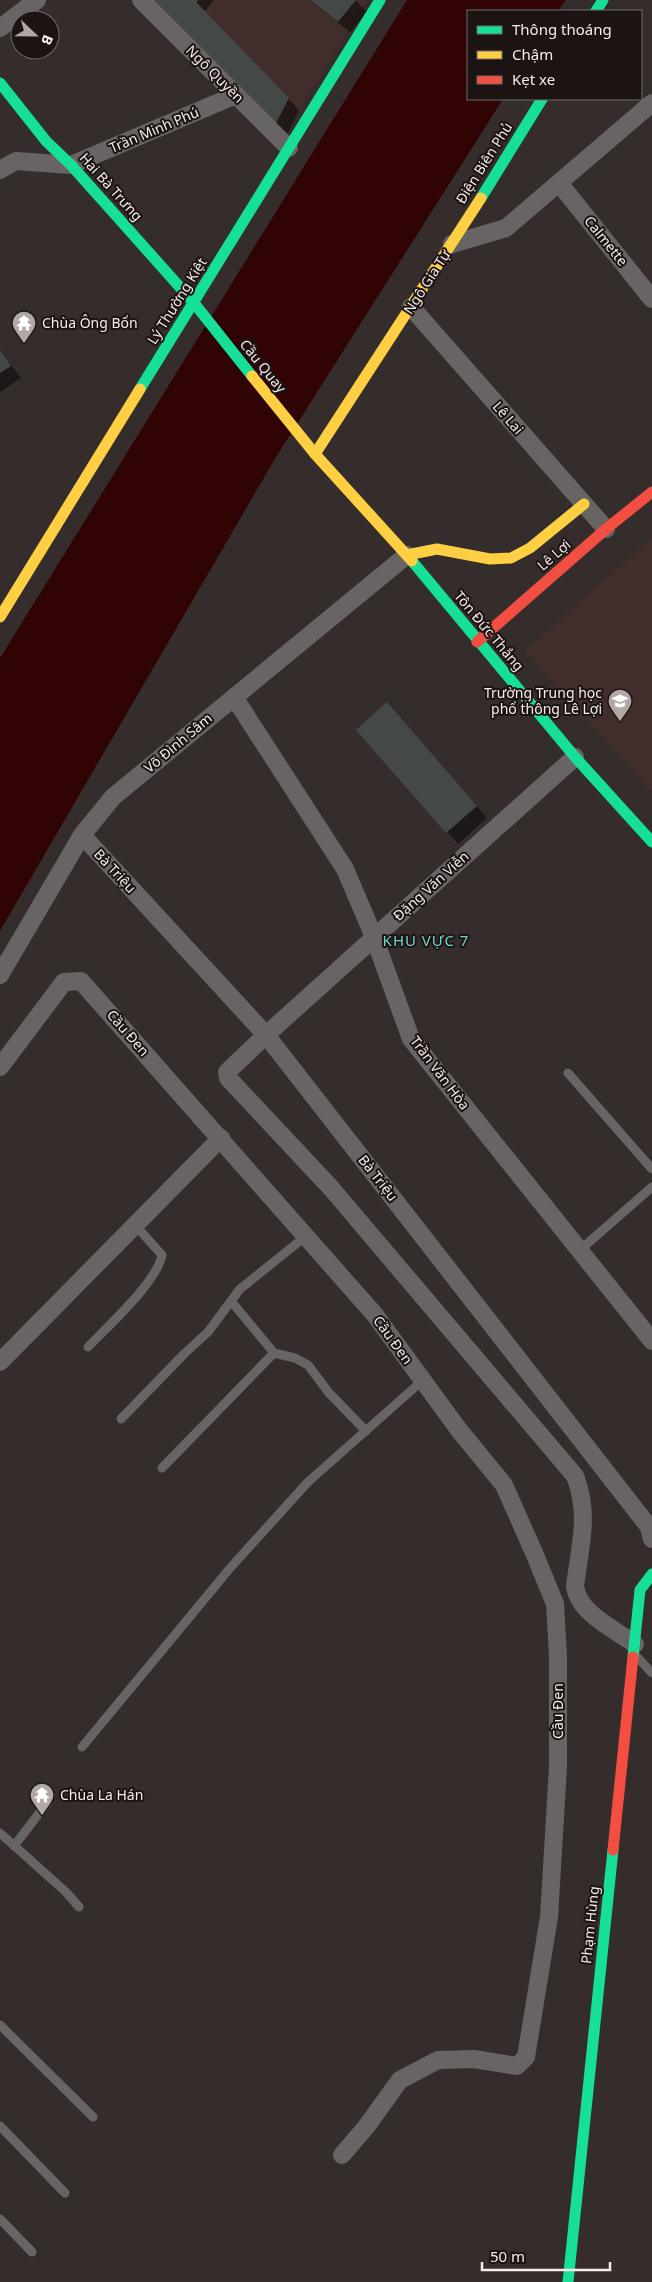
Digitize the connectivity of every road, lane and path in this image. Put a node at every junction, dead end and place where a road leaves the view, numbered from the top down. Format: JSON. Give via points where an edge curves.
{"nodes":[{"id":1,"x":37,"y":0,"type":"edge"},
{"id":2,"x":141,"y":0,"type":"edge"},
{"id":3,"x":380,"y":0,"type":"edge"},
{"id":4,"x":0,"y":28,"type":"edge"},
{"id":5,"x":0,"y":84,"type":"edge"},
{"id":6,"x":236,"y":95,"type":"junction"},
{"id":7,"x":541,"y":100,"type":"edge"},
{"id":8,"x":652,"y":103,"type":"edge"},
{"id":9,"x":289,"y":148,"type":"junction"},
{"id":10,"x":71,"y":165,"type":"junction"},
{"id":11,"x":0,"y":170,"type":"edge"},
{"id":12,"x":559,"y":183,"type":"junction"},
{"id":13,"x":452,"y":244,"type":"junction"},
{"id":14,"x":652,"y":299,"type":"edge"},
{"id":15,"x":197,"y":307,"type":"junction"},
{"id":16,"x":411,"y":307,"type":"junction"},
{"id":17,"x":303,"y":439,"type":"joint"},
{"id":18,"x":315,"y":454,"type":"junction"},
{"id":19,"x":652,"y":492,"type":"edge"},
{"id":20,"x":584,"y":504,"type":"junction"},
{"id":21,"x":606,"y":529,"type":"junction"},
{"id":22,"x":407,"y":555,"type":"junction"},
{"id":23,"x":0,"y":617,"type":"edge"},
{"id":24,"x":477,"y":642,"type":"junction"},
{"id":25,"x":234,"y":697,"type":"junction"},
{"id":26,"x":575,"y":757,"type":"junction"},
{"id":27,"x":82,"y":835,"type":"junction"},
{"id":28,"x":652,"y":842,"type":"edge"},
{"id":29,"x":374,"y":937,"type":"junction"},
{"id":30,"x":0,"y":975,"type":"edge"},
{"id":31,"x":266,"y":1034,"type":"junction"},
{"id":32,"x":0,"y":1066,"type":"edge"},
{"id":33,"x":568,"y":1073,"type":"dead end"},
{"id":34,"x":221,"y":1138,"type":"junction"},
{"id":35,"x":652,"y":1169,"type":"edge"},
{"id":36,"x":652,"y":1187,"type":"edge"},
{"id":37,"x":136,"y":1225,"type":"junction"},
{"id":38,"x":306,"y":1236,"type":"junction"},
{"id":39,"x":580,"y":1250,"type":"junction"},
{"id":40,"x":230,"y":1302,"type":"junction"},
{"id":41,"x":652,"y":1341,"type":"edge"},
{"id":42,"x":88,"y":1347,"type":"dead end"},
{"id":43,"x":274,"y":1352,"type":"junction"},
{"id":44,"x":0,"y":1362,"type":"edge"},
{"id":45,"x":423,"y":1380,"type":"junction"},
{"id":46,"x":121,"y":1419,"type":"dead end"},
{"id":47,"x":366,"y":1431,"type":"junction"},
{"id":48,"x":162,"y":1468,"type":"dead end"},
{"id":49,"x":652,"y":1538,"type":"edge"},
{"id":50,"x":652,"y":1574,"type":"edge"},
{"id":51,"x":634,"y":1648,"type":"junction"},
{"id":52,"x":652,"y":1673,"type":"edge"},
{"id":53,"x":82,"y":1748,"type":"dead end"},
{"id":54,"x":47,"y":1803,"type":"dead end"},
{"id":55,"x":0,"y":1833,"type":"edge"},
{"id":56,"x":14,"y":1846,"type":"junction"},
{"id":57,"x":79,"y":1907,"type":"dead end"},
{"id":58,"x":0,"y":2025,"type":"edge"},
{"id":59,"x":93,"y":2117,"type":"dead end"},
{"id":60,"x":0,"y":2126,"type":"edge"},
{"id":61,"x":342,"y":2155,"type":"dead end"},
{"id":62,"x":65,"y":2193,"type":"dead end"},
{"id":63,"x":0,"y":2219,"type":"edge"},
{"id":64,"x":32,"y":2252,"type":"dead end"},
{"id":65,"x":568,"y":2282,"type":"edge"}],
"edges":[{"from":1,"to":4,"type":"street"},
{"from":2,"to":6,"type":"street","name":"Ngô Quyền"},
{"from":3,"to":9,"type":"main road","name":"Lý Thường Kiệt"},
{"from":5,"to":10,"type":"main road","name":"Hai Bà Trưng","via":[[46,141]]},
{"from":6,"to":9,"type":"street","name":"Ngô Quyền"},
{"from":6,"to":10,"type":"street","name":"Trần Minh Phú"},
{"from":7,"to":13,"type":"main road","name":"Điện Biên Phủ"},
{"from":8,"to":12,"type":"street","name":"Ngô Gia Tự"},
{"from":9,"to":15,"type":"main road","name":"Lý Thường Kiệt"},
{"from":10,"to":11,"type":"street","via":[[16,161]]},
{"from":10,"to":15,"type":"main road","name":"Hai Bà Trưng"},
{"from":12,"to":13,"type":"street","name":"Ngô Gia Tự","via":[[506,228]]},
{"from":12,"to":14,"type":"street","name":"Calmette"},
{"from":13,"to":16,"type":"main road","name":"Ngô Gia Tự"},
{"from":15,"to":17,"type":"main road","name":"Cầu Quay"},
{"from":15,"to":23,"type":"main road","name":"Lý Thường Kiệt"},
{"from":16,"to":18,"type":"main road","name":"Ngô Gia Tự"},
{"from":16,"to":20,"type":"street","name":"Lê Lai"},
{"from":17,"to":18,"type":"main road","name":"Tôn Đức Thắng"},
{"from":18,"to":22,"type":"main road","name":"Tôn Đức Thắng"},
{"from":19,"to":21,"type":"main road","name":"Lê Lợi"},
{"from":20,"to":21,"type":"street","name":"Lê Lai"},
{"from":20,"to":22,"type":"main road","via":[[530,548],[512,558],[490,559],[437,549]]},
{"from":21,"to":24,"type":"main road","name":"Lê Lợi"},
{"from":22,"to":24,"type":"main road","name":"Tôn Đức Thắng"},
{"from":22,"to":25,"type":"street","name":"Võ Đình Sâm"},
{"from":24,"to":26,"type":"main road","name":"Tôn Đức Thắng"},
{"from":25,"to":27,"type":"street","name":"Võ Đình Sâm","via":[[113,797]]},
{"from":25,"to":29,"type":"street","name":"Trần Văn Hòa","via":[[346,869]]},
{"from":26,"to":28,"type":"main road","name":"Tôn Đức Thắng"},
{"from":26,"to":29,"type":"street","name":"Đặng Văn Viễn"},
{"from":27,"to":30,"type":"street","name":"Võ Đình Sâm"},
{"from":27,"to":31,"type":"street","name":"Bà Triệu"},
{"from":29,"to":31,"type":"street","name":"Đặng Văn Viễn"},
{"from":29,"to":39,"type":"street","name":"Trần Văn Hòa","via":[[412,1039]]},
{"from":31,"to":49,"type":"street","name":"Bà Triệu","via":[[649,1527]]},
{"from":31,"to":51,"type":"street","name":"Đặng Văn Viễn","via":[[232,1065],[228,1078],[331,1188],[575,1476],[582,1494],[584,1516],[576,1596],[585,1608]]},
{"from":32,"to":34,"type":"street","name":"Cầu Đen","via":[[64,982],[81,981]]},
{"from":33,"to":35,"type":"lane"},
{"from":34,"to":37,"type":"street"},
{"from":34,"to":38,"type":"street","name":"Cầu Đen"},
{"from":36,"to":39,"type":"lane"},
{"from":37,"to":42,"type":"lane","via":[[162,1256],[161,1261],[153,1277]]},
{"from":37,"to":44,"type":"street"},
{"from":38,"to":40,"type":"lane","via":[[240,1289]]},
{"from":38,"to":45,"type":"street","name":"Cầu Đen","via":[[375,1315]]},
{"from":39,"to":41,"type":"street","name":"Trần Văn Hòa"},
{"from":40,"to":43,"type":"lane"},
{"from":40,"to":46,"type":"lane","via":[[208,1332]]},
{"from":43,"to":47,"type":"lane","via":[[308,1365],[329,1393]]},
{"from":43,"to":48,"type":"lane"},
{"from":45,"to":47,"type":"lane"},
{"from":45,"to":61,"type":"street","name":"Cầu Đen","via":[[504,1485],[555,1604],[558,1767],[549,1917],[526,2057],[517,2066],[474,2059],[438,2060],[400,2080]]},
{"from":47,"to":53,"type":"lane","via":[[308,1482],[231,1567]]},
{"from":50,"to":51,"type":"main road","name":"Phạm Hùng","via":[[640,1590]]},
{"from":51,"to":52,"type":"lane"},
{"from":51,"to":65,"type":"main road","name":"Phạm Hùng"},
{"from":54,"to":56,"type":"lane"},
{"from":55,"to":56,"type":"lane"},
{"from":56,"to":57,"type":"lane"},
{"from":58,"to":59,"type":"lane"},
{"from":60,"to":62,"type":"lane"},
{"from":63,"to":64,"type":"lane"}]}
